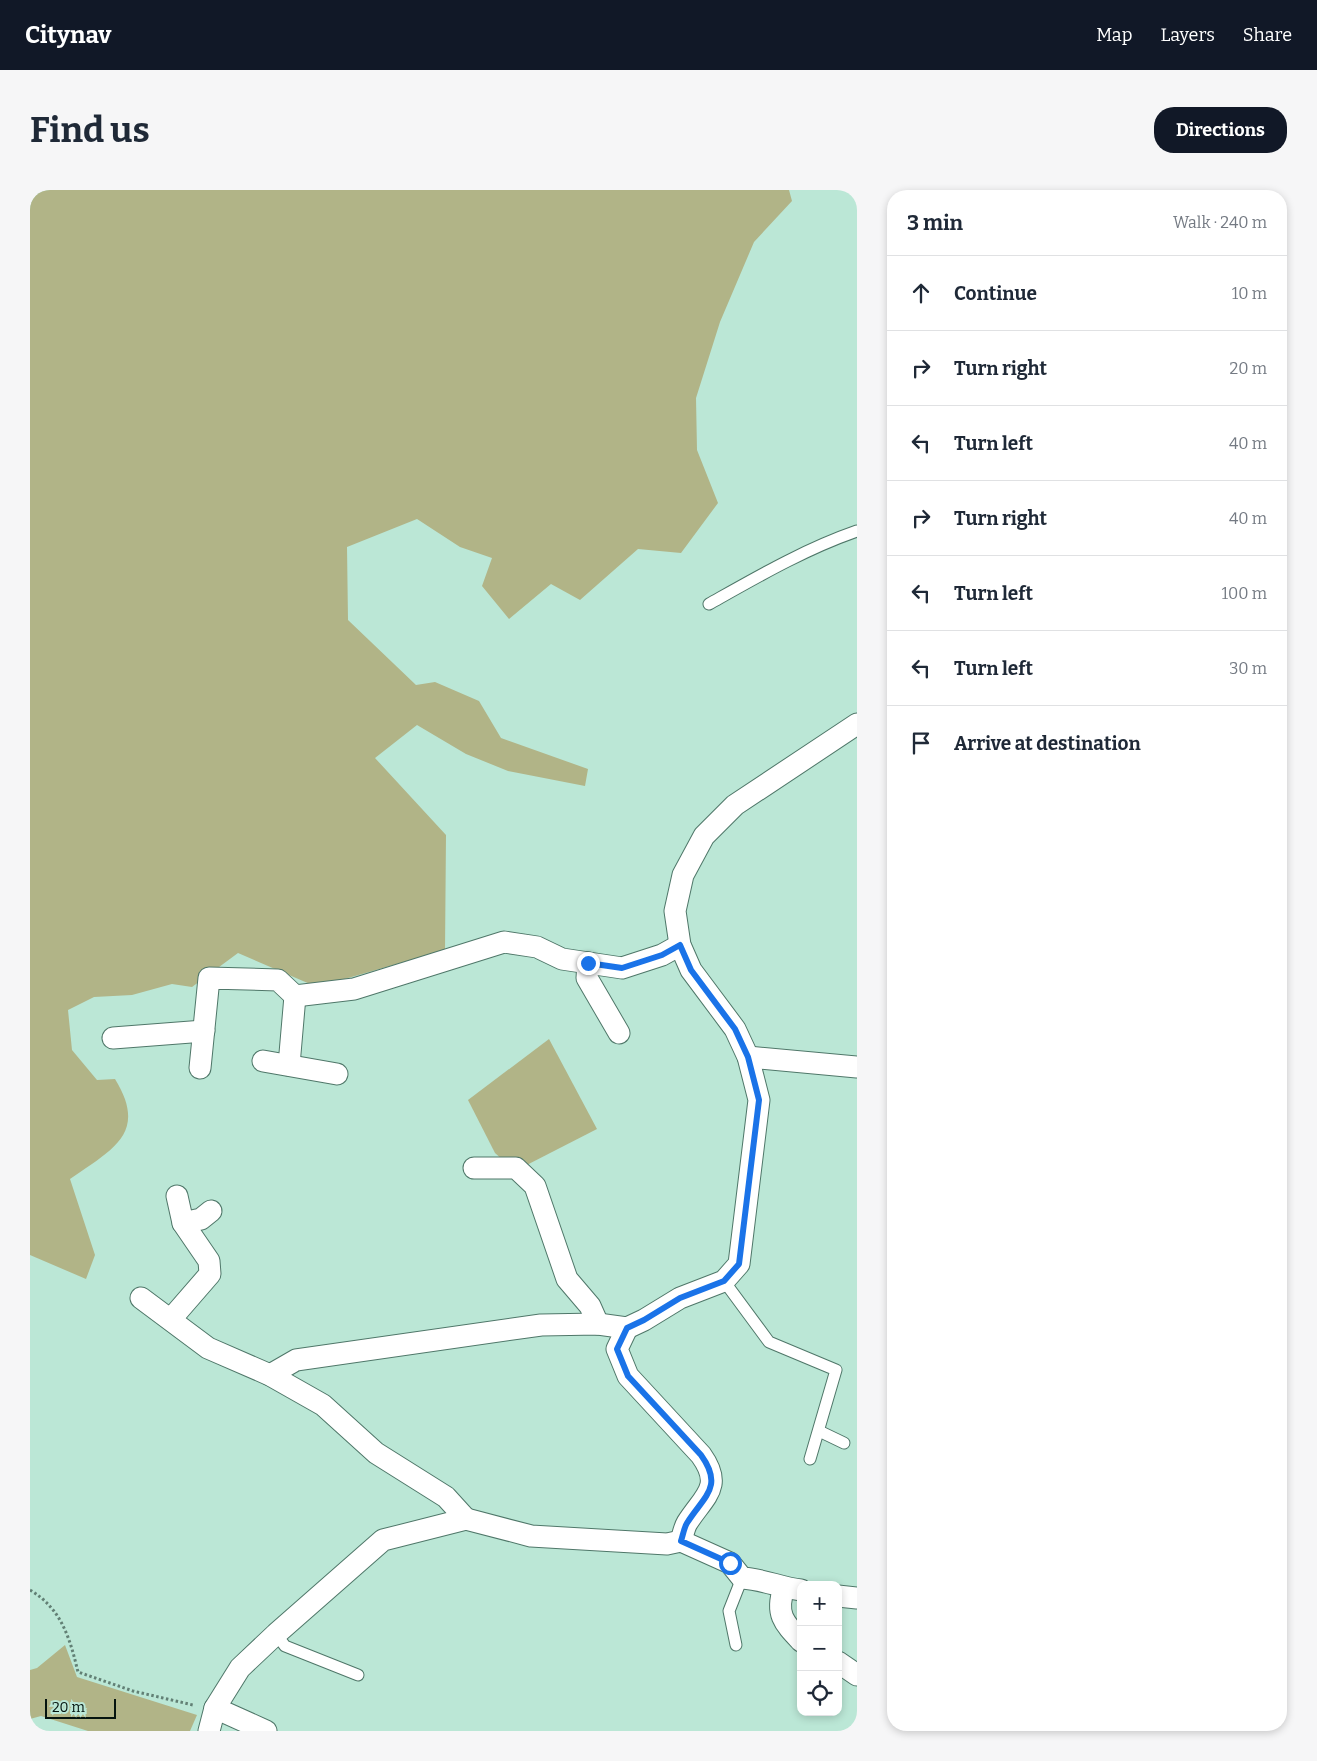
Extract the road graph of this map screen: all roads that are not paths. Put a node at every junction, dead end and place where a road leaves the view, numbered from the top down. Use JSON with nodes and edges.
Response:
{"nodes":[{"id":1,"x":857,"y":530,"type":"edge"},
{"id":2,"x":709,"y":604,"type":"dead end"},
{"id":3,"x":857,"y":724,"type":"edge"},
{"id":4,"x":680,"y":945,"type":"junction"},
{"id":5,"x":588,"y":963,"type":"junction"},
{"id":6,"x":295,"y":996,"type":"junction"},
{"id":7,"x":204,"y":1031,"type":"junction"},
{"id":8,"x":620,"y":1033,"type":"dead end"},
{"id":9,"x":113,"y":1038,"type":"dead end"},
{"id":10,"x":748,"y":1057,"type":"junction"},
{"id":11,"x":262,"y":1061,"type":"dead end"},
{"id":12,"x":289,"y":1065,"type":"junction"},
{"id":13,"x":857,"y":1067,"type":"edge"},
{"id":14,"x":200,"y":1068,"type":"dead end"},
{"id":15,"x":338,"y":1074,"type":"dead end"},
{"id":16,"x":474,"y":1168,"type":"dead end"},
{"id":17,"x":177,"y":1196,"type":"dead end"},
{"id":18,"x":211,"y":1211,"type":"dead end"},
{"id":19,"x":183,"y":1223,"type":"junction"},
{"id":20,"x":724,"y":1281,"type":"junction"},
{"id":21,"x":141,"y":1298,"type":"dead end"},
{"id":22,"x":171,"y":1319,"type":"junction"},
{"id":23,"x":598,"y":1324,"type":"junction"},
{"id":24,"x":627,"y":1328,"type":"junction"},
{"id":25,"x":270,"y":1375,"type":"junction"},
{"id":26,"x":818,"y":1431,"type":"junction"},
{"id":27,"x":844,"y":1443,"type":"dead end"},
{"id":28,"x":810,"y":1460,"type":"dead end"},
{"id":29,"x":466,"y":1519,"type":"junction"},
{"id":30,"x":681,"y":1541,"type":"junction"},
{"id":31,"x":742,"y":1578,"type":"junction"},
{"id":32,"x":792,"y":1589,"type":"edge"},
{"id":33,"x":842,"y":1596,"type":"edge"},
{"id":34,"x":857,"y":1598,"type":"edge"},
{"id":35,"x":276,"y":1634,"type":"junction"},
{"id":36,"x":797,"y":1637,"type":"edge"},
{"id":37,"x":736,"y":1645,"type":"dead end"},
{"id":38,"x":842,"y":1665,"type":"edge"},
{"id":39,"x":358,"y":1675,"type":"dead end"},
{"id":40,"x":857,"y":1675,"type":"edge"},
{"id":41,"x":215,"y":1708,"type":"junction"},
{"id":42,"x":209,"y":1731,"type":"edge"},
{"id":43,"x":266,"y":1731,"type":"edge"}],
"edges":[{"from":1,"to":2,"type":"lane"},
{"from":3,"to":4,"type":"street"},
{"from":4,"to":5,"type":"street"},
{"from":4,"to":10,"type":"street"},
{"from":5,"to":6,"type":"street"},
{"from":5,"to":8,"type":"street"},
{"from":6,"to":7,"type":"street"},
{"from":6,"to":12,"type":"street"},
{"from":7,"to":9,"type":"street"},
{"from":7,"to":14,"type":"street"},
{"from":10,"to":13,"type":"street"},
{"from":10,"to":20,"type":"street"},
{"from":11,"to":12,"type":"street"},
{"from":12,"to":15,"type":"street"},
{"from":16,"to":23,"type":"street"},
{"from":17,"to":19,"type":"street"},
{"from":18,"to":19,"type":"street"},
{"from":19,"to":22,"type":"street"},
{"from":20,"to":24,"type":"street"},
{"from":20,"to":26,"type":"lane"},
{"from":21,"to":22,"type":"street"},
{"from":22,"to":25,"type":"street"},
{"from":23,"to":24,"type":"street"},
{"from":23,"to":25,"type":"street"},
{"from":24,"to":30,"type":"street"},
{"from":25,"to":29,"type":"street"},
{"from":26,"to":27,"type":"lane"},
{"from":26,"to":28,"type":"lane"},
{"from":29,"to":30,"type":"street"},
{"from":29,"to":35,"type":"street"},
{"from":30,"to":31,"type":"street"},
{"from":31,"to":32,"type":"street"},
{"from":31,"to":37,"type":"lane"},
{"from":32,"to":36,"type":"street"},
{"from":33,"to":34,"type":"street"},
{"from":35,"to":39,"type":"lane"},
{"from":35,"to":41,"type":"street"},
{"from":38,"to":40,"type":"street"},
{"from":41,"to":42,"type":"street"},
{"from":41,"to":43,"type":"street"}]}
